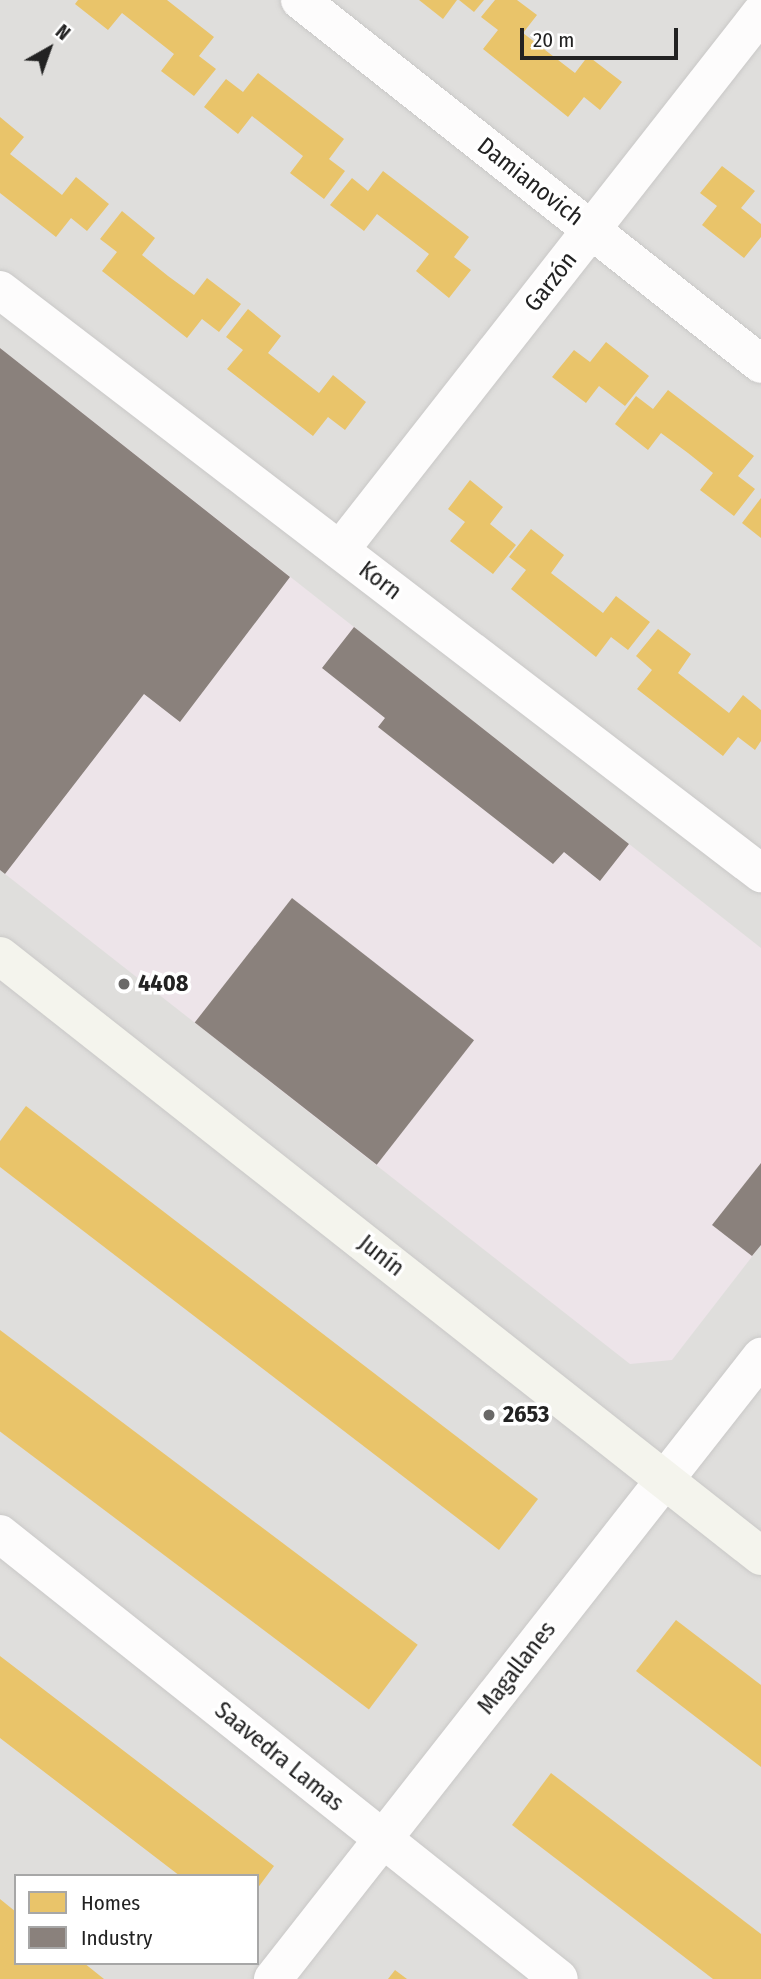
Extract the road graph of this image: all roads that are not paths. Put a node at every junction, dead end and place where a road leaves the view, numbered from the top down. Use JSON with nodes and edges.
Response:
{"nodes":[{"id":1,"x":300,"y":0,"type":"edge"},
{"id":2,"x":761,"y":13,"type":"edge"},
{"id":3,"x":591,"y":230,"type":"junction"},
{"id":4,"x":0,"y":290,"type":"edge"},
{"id":5,"x":761,"y":364,"type":"edge"},
{"id":6,"x":340,"y":550,"type":"junction"},
{"id":7,"x":761,"y":873,"type":"edge"},
{"id":8,"x":0,"y":956,"type":"edge"},
{"id":9,"x":761,"y":1357,"type":"edge"},
{"id":10,"x":665,"y":1480,"type":"junction"},
{"id":11,"x":0,"y":1534,"type":"edge"},
{"id":12,"x":761,"y":1556,"type":"edge"},
{"id":13,"x":383,"y":1839,"type":"junction"},
{"id":14,"x":273,"y":1979,"type":"edge"},
{"id":15,"x":559,"y":1979,"type":"edge"}],
"edges":[{"from":1,"to":3,"type":"street","name":"Damianovich"},
{"from":2,"to":3,"type":"street","name":"Garzón"},
{"from":3,"to":5,"type":"street","name":"Damianovich"},
{"from":3,"to":6,"type":"street","name":"Garzón"},
{"from":4,"to":6,"type":"street","name":"Korn"},
{"from":6,"to":7,"type":"street","name":"Korn"},
{"from":8,"to":10,"type":"main road","name":"Junín"},
{"from":9,"to":10,"type":"street","name":"Magallanes"},
{"from":10,"to":12,"type":"main road","name":"Junín"},
{"from":10,"to":13,"type":"street","name":"Magallanes"},
{"from":11,"to":13,"type":"street","name":"Saavedra Lamas"},
{"from":13,"to":14,"type":"street","name":"Magallanes"},
{"from":13,"to":15,"type":"street","name":"Saavedra Lamas"}]}
